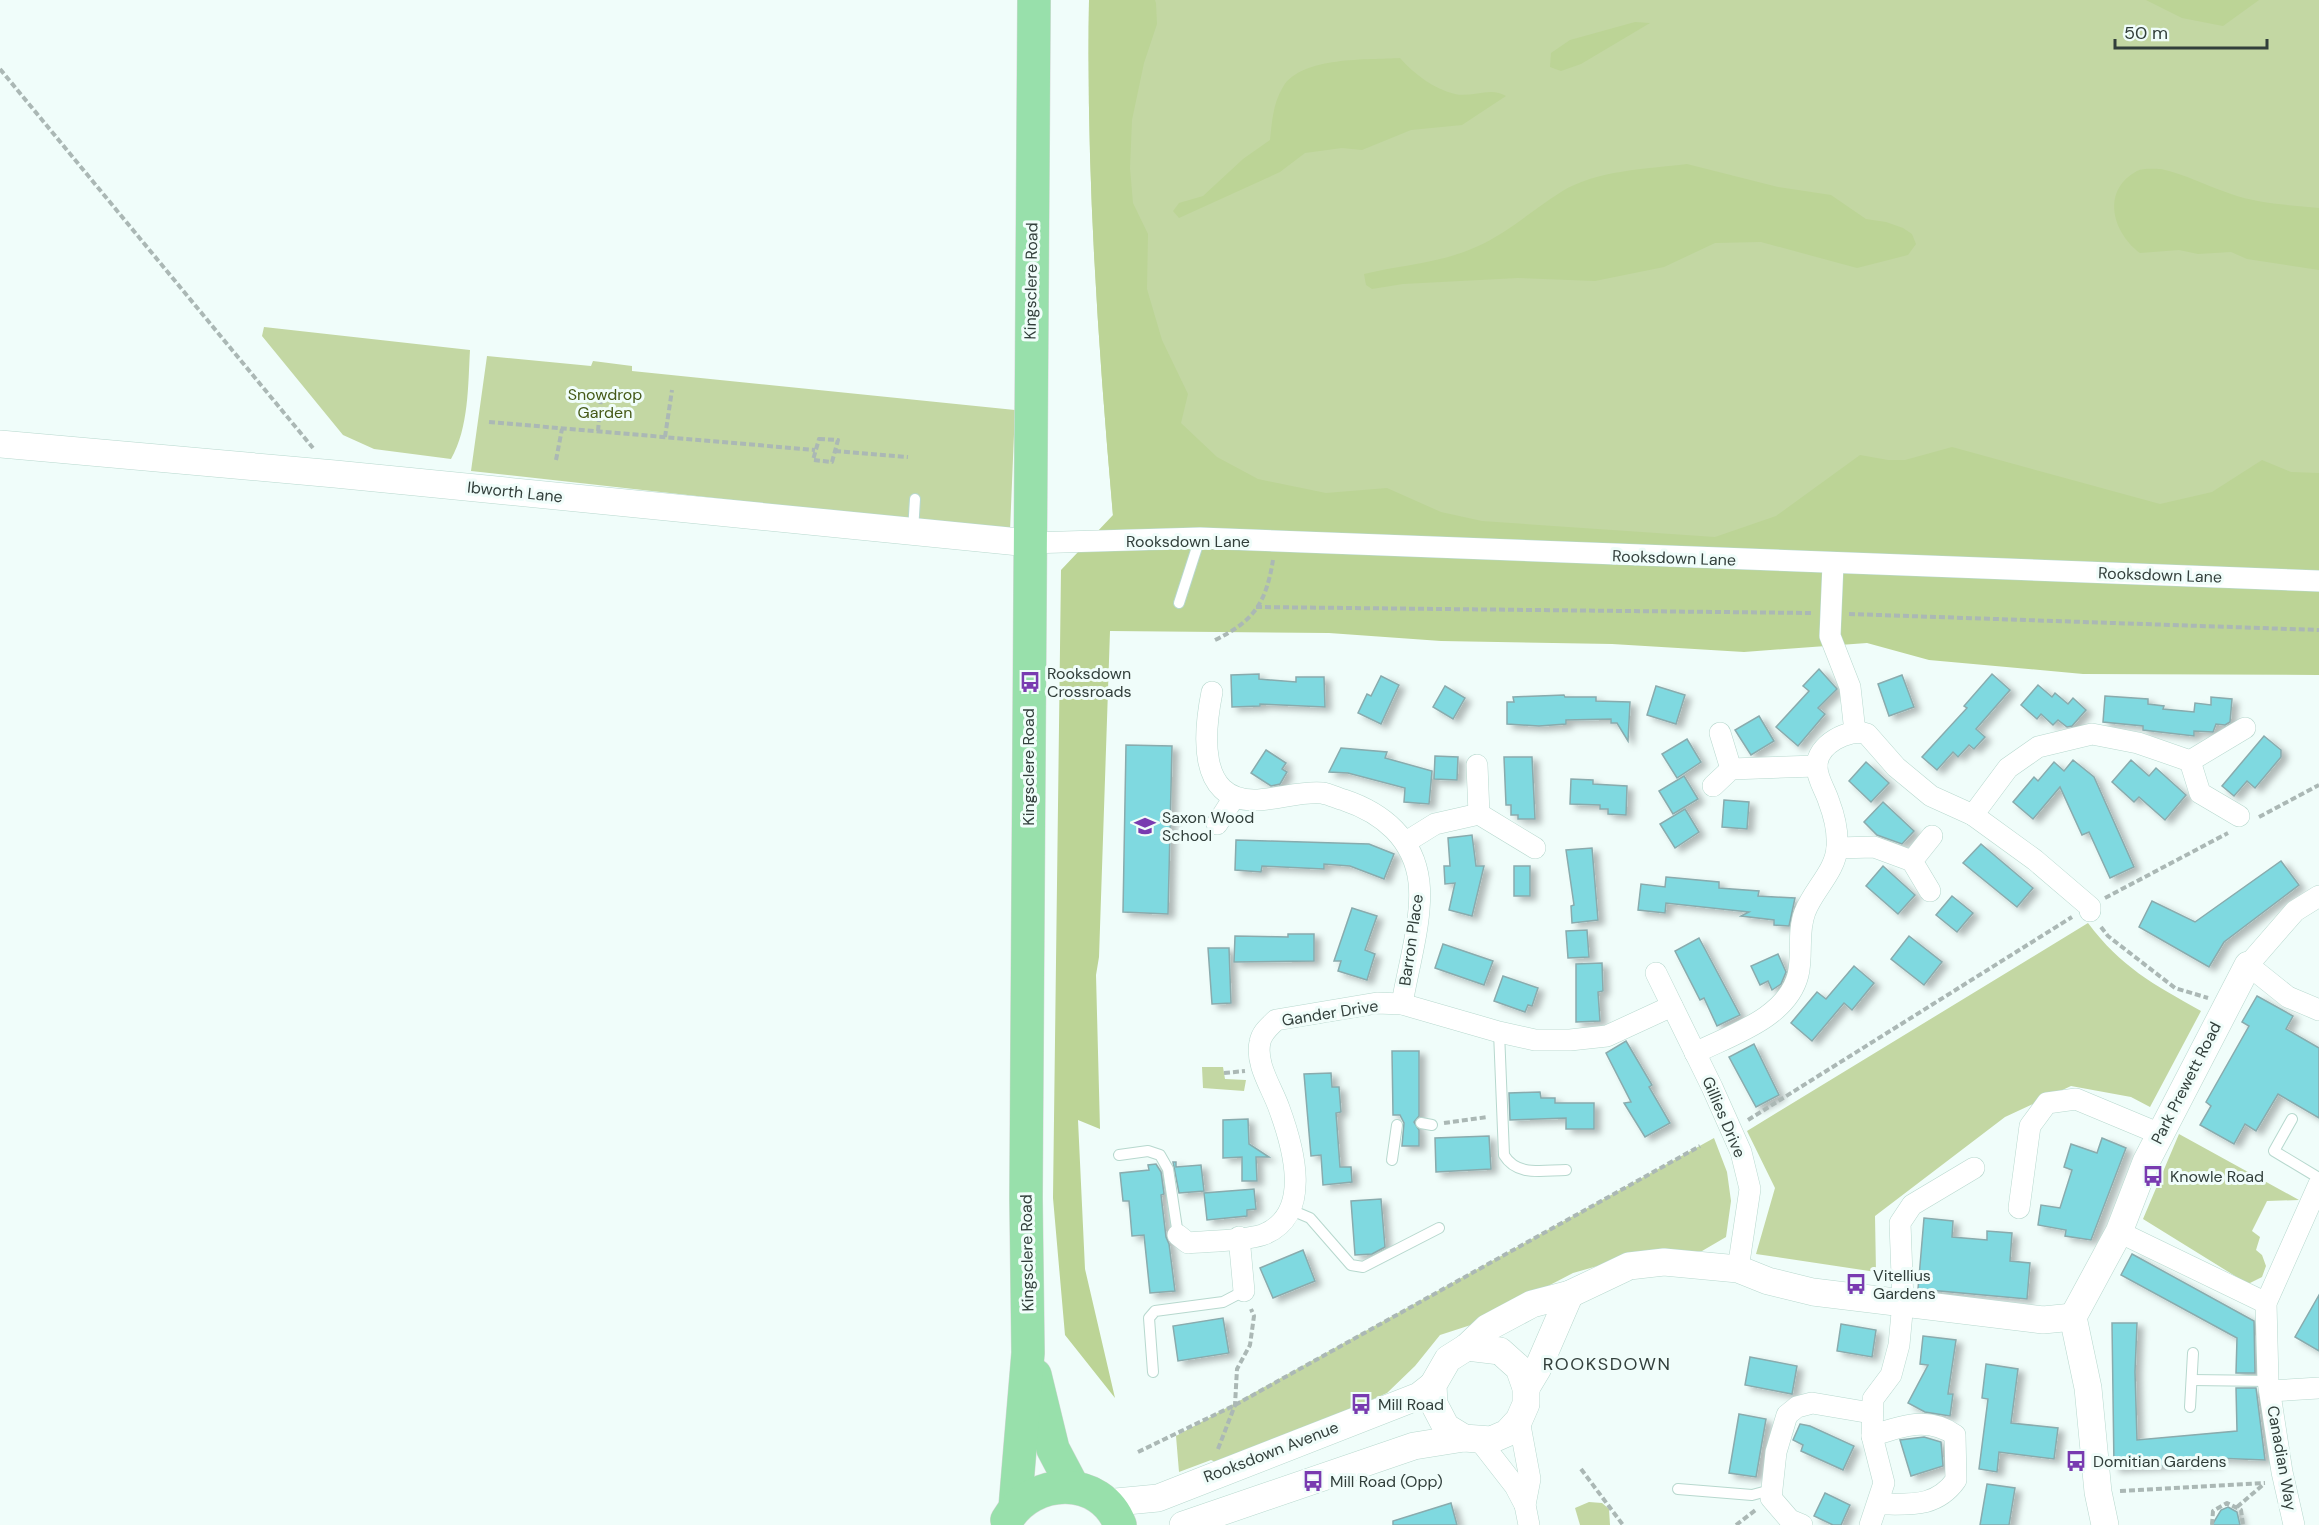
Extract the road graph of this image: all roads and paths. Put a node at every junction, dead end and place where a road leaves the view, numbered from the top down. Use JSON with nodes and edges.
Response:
{"nodes":[{"id":1,"x":1034,"y":0,"type":"edge"},
{"id":2,"x":0,"y":69,"type":"edge"},
{"id":3,"x":602,"y":388,"type":"dead end"},
{"id":4,"x":672,"y":390,"type":"dead end"},
{"id":5,"x":489,"y":422,"type":"dead end"},
{"id":6,"x":562,"y":429,"type":"junction"},
{"id":7,"x":598,"y":431,"type":"junction"},
{"id":8,"x":665,"y":437,"type":"junction"},
{"id":9,"x":0,"y":444,"type":"edge"},
{"id":10,"x":815,"y":450,"type":"junction"},
{"id":11,"x":835,"y":451,"type":"junction"},
{"id":12,"x":316,"y":452,"type":"dead end"},
{"id":13,"x":908,"y":457,"type":"dead end"},
{"id":14,"x":556,"y":460,"type":"dead end"},
{"id":15,"x":915,"y":499,"type":"dead end"},
{"id":16,"x":912,"y":532,"type":"junction"},
{"id":17,"x":1200,"y":538,"type":"junction"},
{"id":18,"x":1276,"y":542,"type":"junction"},
{"id":19,"x":1029,"y":543,"type":"junction"},
{"id":20,"x":1833,"y":564,"type":"junction"},
{"id":21,"x":2319,"y":581,"type":"edge"},
{"id":22,"x":1179,"y":603,"type":"dead end"},
{"id":23,"x":1257,"y":608,"type":"junction"},
{"id":24,"x":1830,"y":613,"type":"junction"},
{"id":25,"x":2319,"y":630,"type":"edge"},
{"id":26,"x":1215,"y":640,"type":"dead end"},
{"id":27,"x":1212,"y":692,"type":"dead end"},
{"id":28,"x":2245,"y":728,"type":"dead end"},
{"id":29,"x":1855,"y":732,"type":"junction"},
{"id":30,"x":1720,"y":733,"type":"dead end"},
{"id":31,"x":2190,"y":761,"type":"junction"},
{"id":32,"x":1477,"y":765,"type":"dead end"},
{"id":33,"x":1817,"y":766,"type":"junction"},
{"id":34,"x":1731,"y":769,"type":"junction"},
{"id":35,"x":2319,"y":785,"type":"edge"},
{"id":36,"x":1713,"y":786,"type":"dead end"},
{"id":37,"x":1233,"y":799,"type":"junction"},
{"id":38,"x":1479,"y":814,"type":"junction"},
{"id":39,"x":1972,"y":815,"type":"junction"},
{"id":40,"x":2242,"y":822,"type":"junction"},
{"id":41,"x":1217,"y":824,"type":"dead end"},
{"id":42,"x":1932,"y":836,"type":"dead end"},
{"id":43,"x":1406,"y":842,"type":"junction"},
{"id":44,"x":1535,"y":848,"type":"dead end"},
{"id":45,"x":1837,"y":848,"type":"junction"},
{"id":46,"x":1912,"y":861,"type":"junction"},
{"id":47,"x":1930,"y":891,"type":"dead end"},
{"id":48,"x":2319,"y":896,"type":"edge"},
{"id":49,"x":2088,"y":909,"type":"junction"},
{"id":50,"x":2248,"y":965,"type":"junction"},
{"id":51,"x":1656,"y":973,"type":"dead end"},
{"id":52,"x":2208,"y":999,"type":"dead end"},
{"id":53,"x":1402,"y":1004,"type":"junction"},
{"id":54,"x":1672,"y":1006,"type":"junction"},
{"id":55,"x":2319,"y":1010,"type":"edge"},
{"id":56,"x":1499,"y":1032,"type":"junction"},
{"id":57,"x":1695,"y":1053,"type":"junction"},
{"id":58,"x":1501,"y":1115,"type":"junction"},
{"id":59,"x":2292,"y":1119,"type":"dead end"},
{"id":60,"x":1744,"y":1122,"type":"dead end"},
{"id":61,"x":1427,"y":1124,"type":"dead end"},
{"id":62,"x":1397,"y":1125,"type":"dead end"},
{"id":63,"x":2160,"y":1134,"type":"junction"},
{"id":64,"x":1701,"y":1146,"type":"dead end"},
{"id":65,"x":1119,"y":1155,"type":"dead end"},
{"id":66,"x":1392,"y":1160,"type":"dead end"},
{"id":67,"x":1974,"y":1168,"type":"dead end"},
{"id":68,"x":1566,"y":1170,"type":"dead end"},
{"id":69,"x":2319,"y":1178,"type":"edge"},
{"id":70,"x":2319,"y":1184,"type":"edge"},
{"id":71,"x":2019,"y":1208,"type":"dead end"},
{"id":72,"x":1291,"y":1210,"type":"junction"},
{"id":73,"x":1439,"y":1228,"type":"dead end"},
{"id":74,"x":2120,"y":1232,"type":"junction"},
{"id":75,"x":1178,"y":1236,"type":"joint"},
{"id":76,"x":1239,"y":1237,"type":"junction"},
{"id":77,"x":1738,"y":1269,"type":"junction"},
{"id":78,"x":1244,"y":1291,"type":"junction"},
{"id":79,"x":1570,"y":1294,"type":"junction"},
{"id":80,"x":1903,"y":1302,"type":"junction"},
{"id":81,"x":2266,"y":1303,"type":"junction"},
{"id":82,"x":2073,"y":1317,"type":"junction"},
{"id":83,"x":1467,"y":1347,"type":"junction"},
{"id":84,"x":1028,"y":1353,"type":"junction"},
{"id":85,"x":2193,"y":1353,"type":"dead end"},
{"id":86,"x":1153,"y":1372,"type":"dead end"},
{"id":87,"x":2192,"y":1380,"type":"junction"},
{"id":88,"x":1433,"y":1385,"type":"junction"},
{"id":89,"x":2269,"y":1386,"type":"junction"},
{"id":90,"x":1526,"y":1388,"type":"junction"},
{"id":91,"x":2319,"y":1388,"type":"edge"},
{"id":92,"x":1235,"y":1405,"type":"junction"},
{"id":93,"x":2190,"y":1407,"type":"dead end"},
{"id":94,"x":1871,"y":1413,"type":"junction"},
{"id":95,"x":1519,"y":1420,"type":"junction"},
{"id":96,"x":1872,"y":1436,"type":"junction"},
{"id":97,"x":1472,"y":1440,"type":"junction"},
{"id":98,"x":1138,"y":1452,"type":"dead end"},
{"id":99,"x":1218,"y":1453,"type":"dead end"},
{"id":100,"x":1581,"y":1468,"type":"dead end"},
{"id":101,"x":2274,"y":1477,"type":"junction"},
{"id":102,"x":1073,"y":1487,"type":"junction"},
{"id":103,"x":1678,"y":1489,"type":"dead end"},
{"id":104,"x":1771,"y":1490,"type":"junction"},
{"id":105,"x":2098,"y":1492,"type":"junction"},
{"id":106,"x":1879,"y":1504,"type":"junction"},
{"id":107,"x":2237,"y":1507,"type":"junction"},
{"id":108,"x":1113,"y":1514,"type":"edge"},
{"id":109,"x":1527,"y":1515,"type":"edge"},
{"id":110,"x":1010,"y":1517,"type":"edge"},
{"id":111,"x":1183,"y":1525,"type":"edge"},
{"id":112,"x":1623,"y":1525,"type":"edge"},
{"id":113,"x":1802,"y":1525,"type":"edge"},
{"id":114,"x":1870,"y":1525,"type":"edge"},
{"id":115,"x":2105,"y":1525,"type":"edge"},
{"id":116,"x":2212,"y":1525,"type":"edge"},
{"id":117,"x":2243,"y":1525,"type":"edge"},
{"id":118,"x":2294,"y":1525,"type":"edge"}],
"edges":[{"from":1,"to":19,"type":"highway","name":"Kingsclere Road"},
{"from":2,"to":12,"type":"path"},
{"from":3,"to":7,"type":"path"},
{"from":4,"to":8,"type":"path"},
{"from":5,"to":6,"type":"path"},
{"from":6,"to":7,"type":"path"},
{"from":6,"to":14,"type":"path"},
{"from":7,"to":8,"type":"path"},
{"from":8,"to":10,"type":"path"},
{"from":9,"to":16,"type":"street","name":"Ibworth Lane"},
{"from":10,"to":11,"type":"path"},
{"from":10,"to":11,"type":"path"},
{"from":11,"to":13,"type":"path"},
{"from":15,"to":16,"type":"lane"},
{"from":16,"to":19,"type":"street","name":"Ibworth Lane"},
{"from":17,"to":18,"type":"street","name":"Rooksdown Lane"},
{"from":17,"to":19,"type":"street","name":"Rooksdown Lane"},
{"from":17,"to":22,"type":"lane"},
{"from":18,"to":20,"type":"street","name":"Rooksdown Lane"},
{"from":18,"to":23,"type":"path"},
{"from":19,"to":84,"type":"highway","name":"Kingsclere Road"},
{"from":20,"to":21,"type":"street","name":"Rooksdown Lane"},
{"from":20,"to":24,"type":"street"},
{"from":23,"to":24,"type":"path"},
{"from":23,"to":26,"type":"path"},
{"from":24,"to":25,"type":"path"},
{"from":24,"to":29,"type":"street"},
{"from":27,"to":37,"type":"street"},
{"from":28,"to":31,"type":"street"},
{"from":29,"to":33,"type":"street"},
{"from":29,"to":39,"type":"street"},
{"from":30,"to":34,"type":"street"},
{"from":31,"to":39,"type":"street"},
{"from":31,"to":40,"type":"street"},
{"from":32,"to":38,"type":"street"},
{"from":33,"to":34,"type":"street"},
{"from":33,"to":45,"type":"street"},
{"from":34,"to":36,"type":"street"},
{"from":35,"to":40,"type":"path"},
{"from":37,"to":41,"type":"street"},
{"from":37,"to":43,"type":"street","name":"Barron Place"},
{"from":38,"to":43,"type":"street"},
{"from":38,"to":44,"type":"street"},
{"from":39,"to":49,"type":"street"},
{"from":40,"to":49,"type":"path"},
{"from":42,"to":46,"type":"street"},
{"from":43,"to":53,"type":"street","name":"Barron Place"},
{"from":45,"to":46,"type":"street"},
{"from":45,"to":57,"type":"street"},
{"from":46,"to":47,"type":"street"},
{"from":48,"to":50,"type":"street"},
{"from":49,"to":52,"type":"path"},
{"from":49,"to":60,"type":"path"},
{"from":50,"to":55,"type":"street"},
{"from":50,"to":63,"type":"street","name":"Park Prewett Road"},
{"from":51,"to":54,"type":"street","name":"Gillies Drive"},
{"from":53,"to":56,"type":"street","name":"Gander Drive"},
{"from":53,"to":72,"type":"street","name":"Gander Drive"},
{"from":54,"to":56,"type":"street","name":"Gander Drive"},
{"from":54,"to":57,"type":"street","name":"Gillies Drive"},
{"from":56,"to":58,"type":"lane"},
{"from":57,"to":77,"type":"street","name":"Gillies Drive"},
{"from":58,"to":61,"type":"path"},
{"from":58,"to":68,"type":"lane"},
{"from":59,"to":69,"type":"lane"},
{"from":62,"to":66,"type":"lane"},
{"from":63,"to":71,"type":"street"},
{"from":63,"to":74,"type":"street","name":"Park Prewett Road"},
{"from":64,"to":92,"type":"path"},
{"from":65,"to":75,"type":"lane"},
{"from":67,"to":80,"type":"street"},
{"from":70,"to":81,"type":"street","name":"Canadian Way"},
{"from":72,"to":73,"type":"lane"},
{"from":72,"to":76,"type":"street"},
{"from":74,"to":81,"type":"street"},
{"from":74,"to":82,"type":"street","name":"Park Prewett Road"},
{"from":75,"to":76,"type":"street"},
{"from":76,"to":78,"type":"street"},
{"from":77,"to":79,"type":"street","name":"Rooksdown Avenue"},
{"from":77,"to":80,"type":"street","name":"Rooksdown Avenue"},
{"from":78,"to":86,"type":"lane"},
{"from":78,"to":92,"type":"path"},
{"from":79,"to":83,"type":"street","name":"Rooksdown Avenue"},
{"from":79,"to":90,"type":"street"},
{"from":80,"to":82,"type":"street","name":"Rooksdown Avenue"},
{"from":80,"to":94,"type":"street"},
{"from":81,"to":89,"type":"street","name":"Canadian Way"},
{"from":82,"to":105,"type":"street"},
{"from":83,"to":88,"type":"street","name":"Rooksdown Avenue"},
{"from":83,"to":90,"type":"street"},
{"from":84,"to":102,"type":"highway","name":"Kingsclere Road"},
{"from":84,"to":110,"type":"highway","name":"Kingsclere Road"},
{"from":85,"to":87,"type":"lane"},
{"from":87,"to":89,"type":"lane"},
{"from":87,"to":93,"type":"lane"},
{"from":88,"to":97,"type":"street"},
{"from":88,"to":108,"type":"street","name":"Rooksdown Avenue"},
{"from":89,"to":91,"type":"street","name":"Canadian Way"},
{"from":89,"to":101,"type":"street","name":"Canadian Way"},
{"from":90,"to":95,"type":"street"},
{"from":92,"to":98,"type":"path"},
{"from":92,"to":99,"type":"path"},
{"from":94,"to":96,"type":"street"},
{"from":94,"to":104,"type":"street"},
{"from":95,"to":97,"type":"street"},
{"from":95,"to":109,"type":"street"},
{"from":96,"to":106,"type":"street"},
{"from":96,"to":106,"type":"street"},
{"from":97,"to":109,"type":"street"},
{"from":97,"to":111,"type":"street"},
{"from":100,"to":112,"type":"path"},
{"from":101,"to":105,"type":"path"},
{"from":101,"to":107,"type":"path"},
{"from":101,"to":118,"type":"street","name":"Canadian Way"},
{"from":102,"to":108,"type":"highway"},
{"from":102,"to":110,"type":"highway"},
{"from":103,"to":104,"type":"lane"},
{"from":104,"to":113,"type":"street"},
{"from":105,"to":115,"type":"street"},
{"from":106,"to":114,"type":"street"},
{"from":107,"to":116,"type":"path"},
{"from":107,"to":117,"type":"path"}]}
